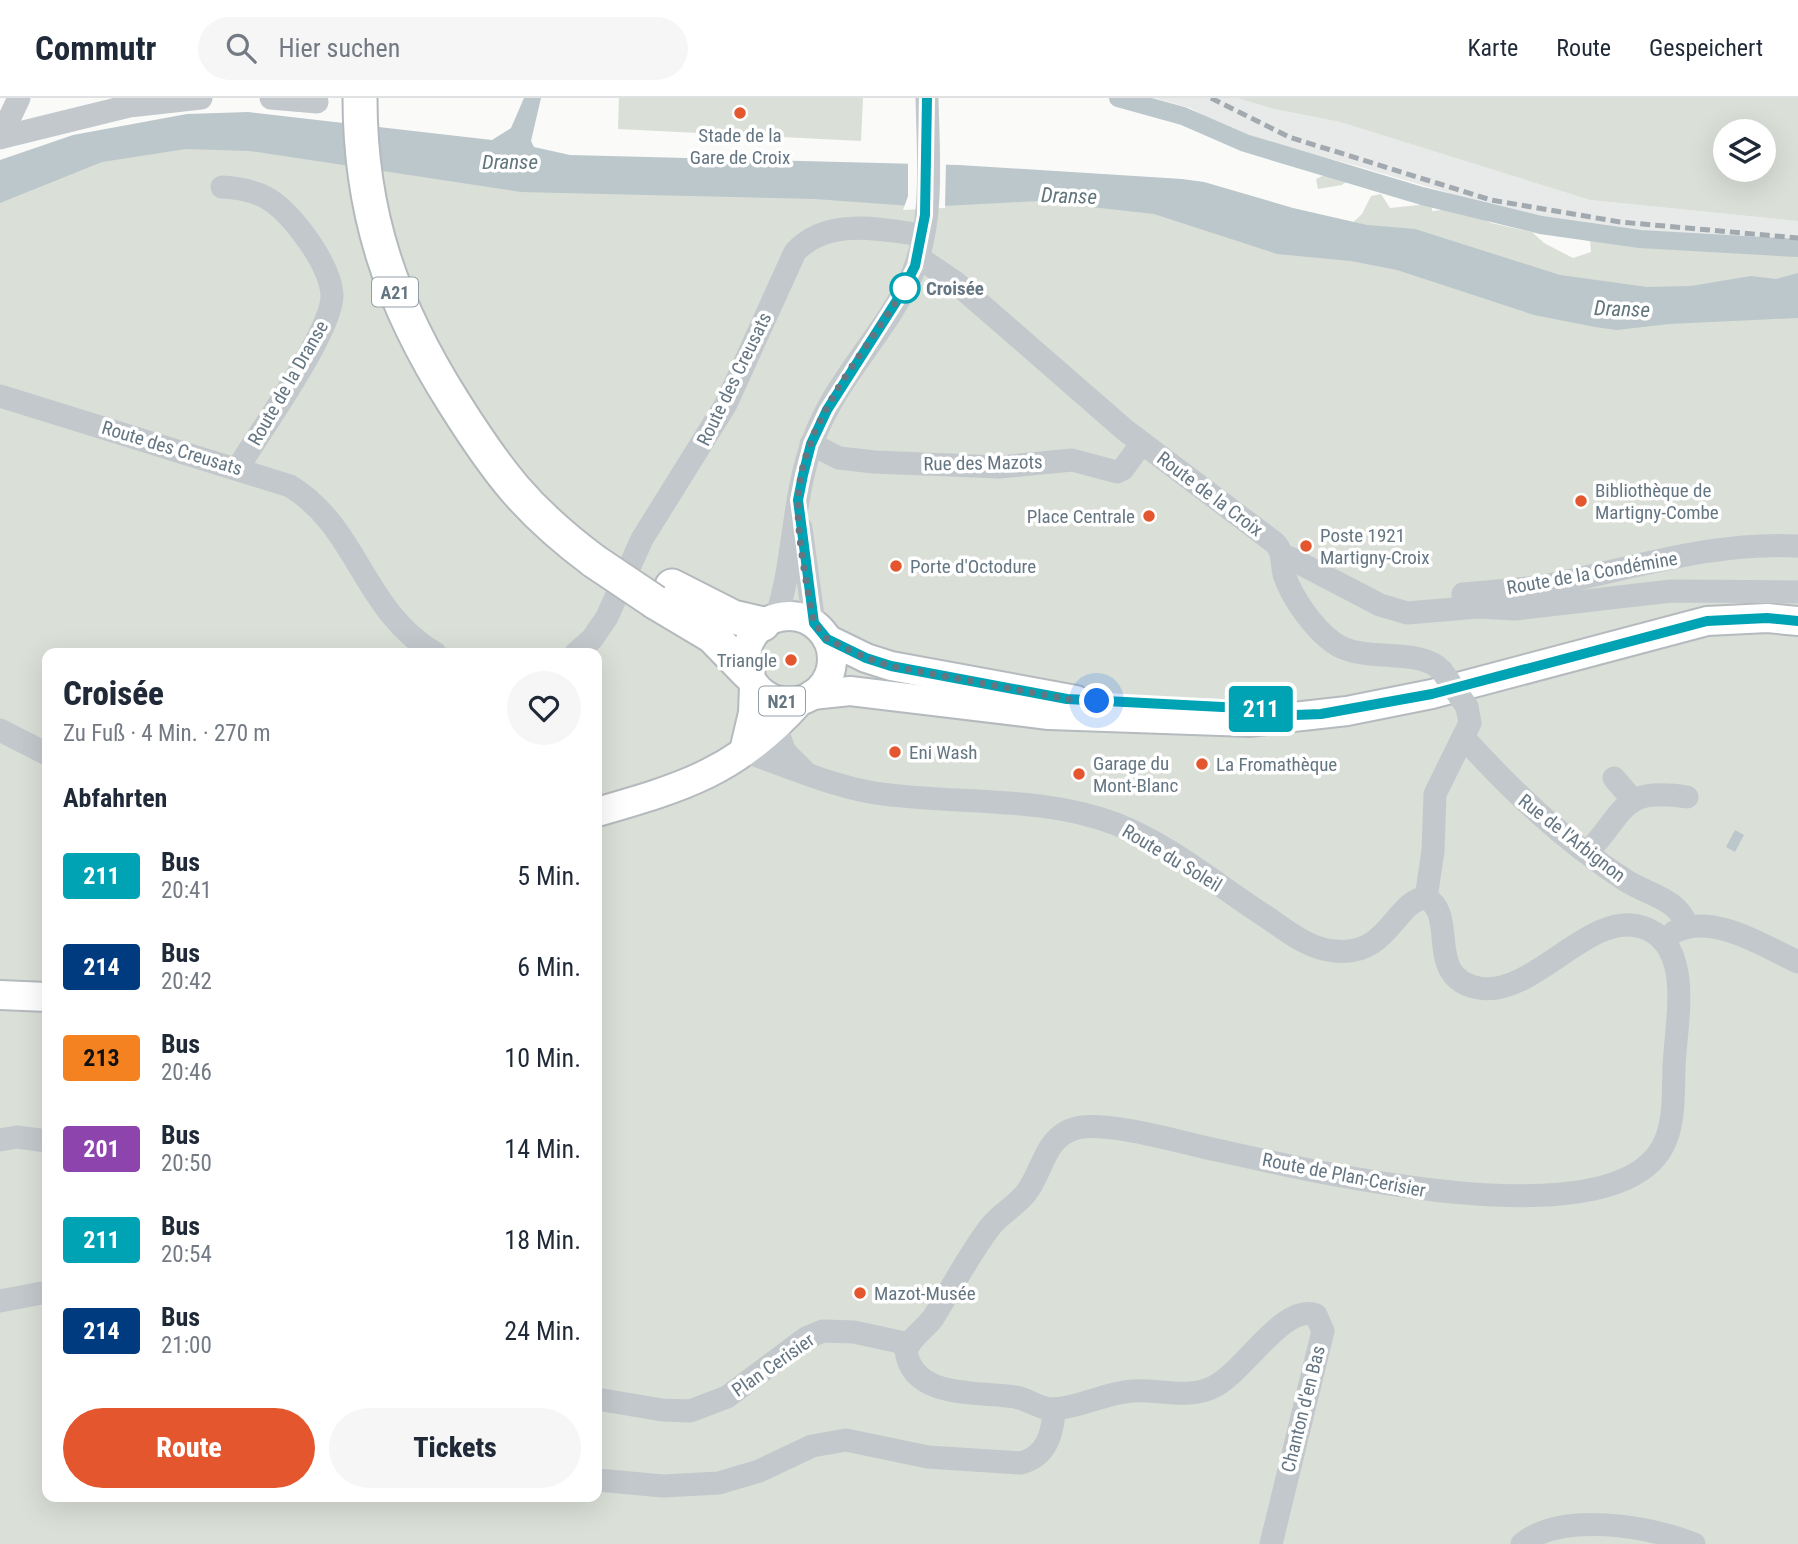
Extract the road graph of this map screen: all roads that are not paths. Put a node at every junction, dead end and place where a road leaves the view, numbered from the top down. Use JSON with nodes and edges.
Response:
{"nodes":[{"id":1,"x":19,"y":98,"type":"edge"},
{"id":2,"x":201,"y":98,"type":"edge"},
{"id":3,"x":271,"y":98,"type":"edge"},
{"id":4,"x":927,"y":98,"type":"edge"},
{"id":5,"x":317,"y":102,"type":"dead end"},
{"id":6,"x":360,"y":110,"type":"edge"},
{"id":7,"x":2,"y":137,"type":"edge"},
{"id":8,"x":222,"y":187,"type":"dead end"},
{"id":9,"x":922,"y":236,"type":"junction"},
{"id":10,"x":0,"y":396,"type":"edge"},
{"id":11,"x":1142,"y":443,"type":"junction"},
{"id":12,"x":809,"y":451,"type":"junction"},
{"id":13,"x":238,"y":468,"type":"junction"},
{"id":14,"x":798,"y":500,"type":"junction"},
{"id":15,"x":1798,"y":547,"type":"edge"},
{"id":16,"x":1282,"y":556,"type":"junction"},
{"id":17,"x":659,"y":591,"type":"junction"},
{"id":18,"x":1798,"y":592,"type":"edge"},
{"id":19,"x":1388,"y":609,"type":"junction"},
{"id":20,"x":769,"y":621,"type":"junction"},
{"id":21,"x":1798,"y":621,"type":"edge"},
{"id":22,"x":821,"y":631,"type":"junction"},
{"id":23,"x":428,"y":648,"type":"edge"},
{"id":24,"x":582,"y":648,"type":"edge"},
{"id":25,"x":751,"y":679,"type":"junction"},
{"id":26,"x":806,"y":698,"type":"junction"},
{"id":27,"x":1295,"y":715,"type":"junction"},
{"id":28,"x":776,"y":728,"type":"junction"},
{"id":29,"x":0,"y":730,"type":"edge"},
{"id":30,"x":1463,"y":737,"type":"junction"},
{"id":31,"x":42,"y":751,"type":"edge"},
{"id":32,"x":744,"y":751,"type":"junction"},
{"id":33,"x":804,"y":771,"type":"junction"},
{"id":34,"x":1614,"y":778,"type":"dead end"},
{"id":35,"x":1687,"y":797,"type":"dead end"},
{"id":36,"x":1632,"y":799,"type":"junction"},
{"id":37,"x":602,"y":810,"type":"edge"},
{"id":38,"x":1588,"y":852,"type":"junction"},
{"id":39,"x":1426,"y":898,"type":"junction"},
{"id":40,"x":1687,"y":926,"type":"junction"},
{"id":41,"x":1662,"y":938,"type":"junction"},
{"id":42,"x":1798,"y":962,"type":"edge"},
{"id":43,"x":0,"y":995,"type":"edge"},
{"id":44,"x":42,"y":996,"type":"edge"},
{"id":45,"x":0,"y":1140,"type":"edge"},
{"id":46,"x":42,"y":1140,"type":"edge"},
{"id":47,"x":42,"y":1293,"type":"edge"},
{"id":48,"x":0,"y":1301,"type":"edge"},
{"id":49,"x":907,"y":1349,"type":"junction"},
{"id":50,"x":602,"y":1400,"type":"edge"},
{"id":51,"x":1054,"y":1409,"type":"junction"},
{"id":52,"x":602,"y":1480,"type":"edge"},
{"id":53,"x":1271,"y":1544,"type":"edge"},
{"id":54,"x":1521,"y":1544,"type":"edge"},
{"id":55,"x":1694,"y":1544,"type":"edge"}],
"edges":[{"from":1,"to":7,"type":"street"},
{"from":2,"to":7,"type":"street"},
{"from":3,"to":5,"type":"street"},
{"from":4,"to":9,"type":"street"},
{"from":6,"to":17,"type":"highway","number":"A21"},
{"from":8,"to":13,"type":"street","name":"Route de la Dranse"},
{"from":9,"to":11,"type":"street","name":"Route de la Croix"},
{"from":9,"to":12,"type":"street"},
{"from":9,"to":24,"type":"street","name":"Route des Creusats"},
{"from":10,"to":13,"type":"street","name":"Route des Creusats"},
{"from":11,"to":12,"type":"street","name":"Rue des Mazots"},
{"from":11,"to":16,"type":"street","name":"Route de la Croix"},
{"from":12,"to":14,"type":"street"},
{"from":13,"to":23,"type":"street","name":"Route des Creusats"},
{"from":14,"to":20,"type":"street"},
{"from":14,"to":22,"type":"street"},
{"from":15,"to":19,"type":"street","name":"Route de la Condémine"},
{"from":16,"to":19,"type":"street","name":"Route de la Croix"},
{"from":16,"to":30,"type":"street","bridge":true},
{"from":17,"to":20,"type":"highway","number":"A21"},
{"from":17,"to":25,"type":"highway","number":"A21"},
{"from":18,"to":19,"type":"street","name":"Route de la Croix"},
{"from":20,"to":22,"type":"main road","number":"N21"},
{"from":20,"to":25,"type":"main road","number":"N21"},
{"from":21,"to":27,"type":"main road","number":"N21"},
{"from":22,"to":26,"type":"main road","number":"N21"},
{"from":22,"to":27,"type":"main road","number":"N21"},
{"from":25,"to":26,"type":"main road","number":"N21"},
{"from":25,"to":32,"type":"main road"},
{"from":26,"to":27,"type":"main road","number":"N21"},
{"from":26,"to":28,"type":"main road"},
{"from":28,"to":32,"type":"main road"},
{"from":28,"to":33,"type":"street"},
{"from":29,"to":31,"type":"street"},
{"from":30,"to":38,"type":"street","name":"Rue de l'Arbignon"},
{"from":30,"to":39,"type":"street"},
{"from":32,"to":33,"type":"street","name":"Route du Soleil"},
{"from":32,"to":37,"type":"main road"},
{"from":33,"to":39,"type":"street","name":"Route du Soleil"},
{"from":34,"to":36,"type":"street"},
{"from":35,"to":36,"type":"street"},
{"from":36,"to":38,"type":"street"},
{"from":38,"to":40,"type":"street","name":"Rue de l'Arbignon"},
{"from":39,"to":41,"type":"street"},
{"from":40,"to":41,"type":"street"},
{"from":40,"to":42,"type":"street"},
{"from":41,"to":49,"type":"street","name":"Route de Plan-Cerisier"},
{"from":43,"to":44,"type":"main road"},
{"from":45,"to":46,"type":"street"},
{"from":47,"to":48,"type":"street"},
{"from":49,"to":50,"type":"street","name":"Plan Cerisier"},
{"from":49,"to":51,"type":"street"},
{"from":51,"to":52,"type":"street"},
{"from":51,"to":53,"type":"street","name":"Chanton d'en Bas"},
{"from":54,"to":55,"type":"street"}]}
